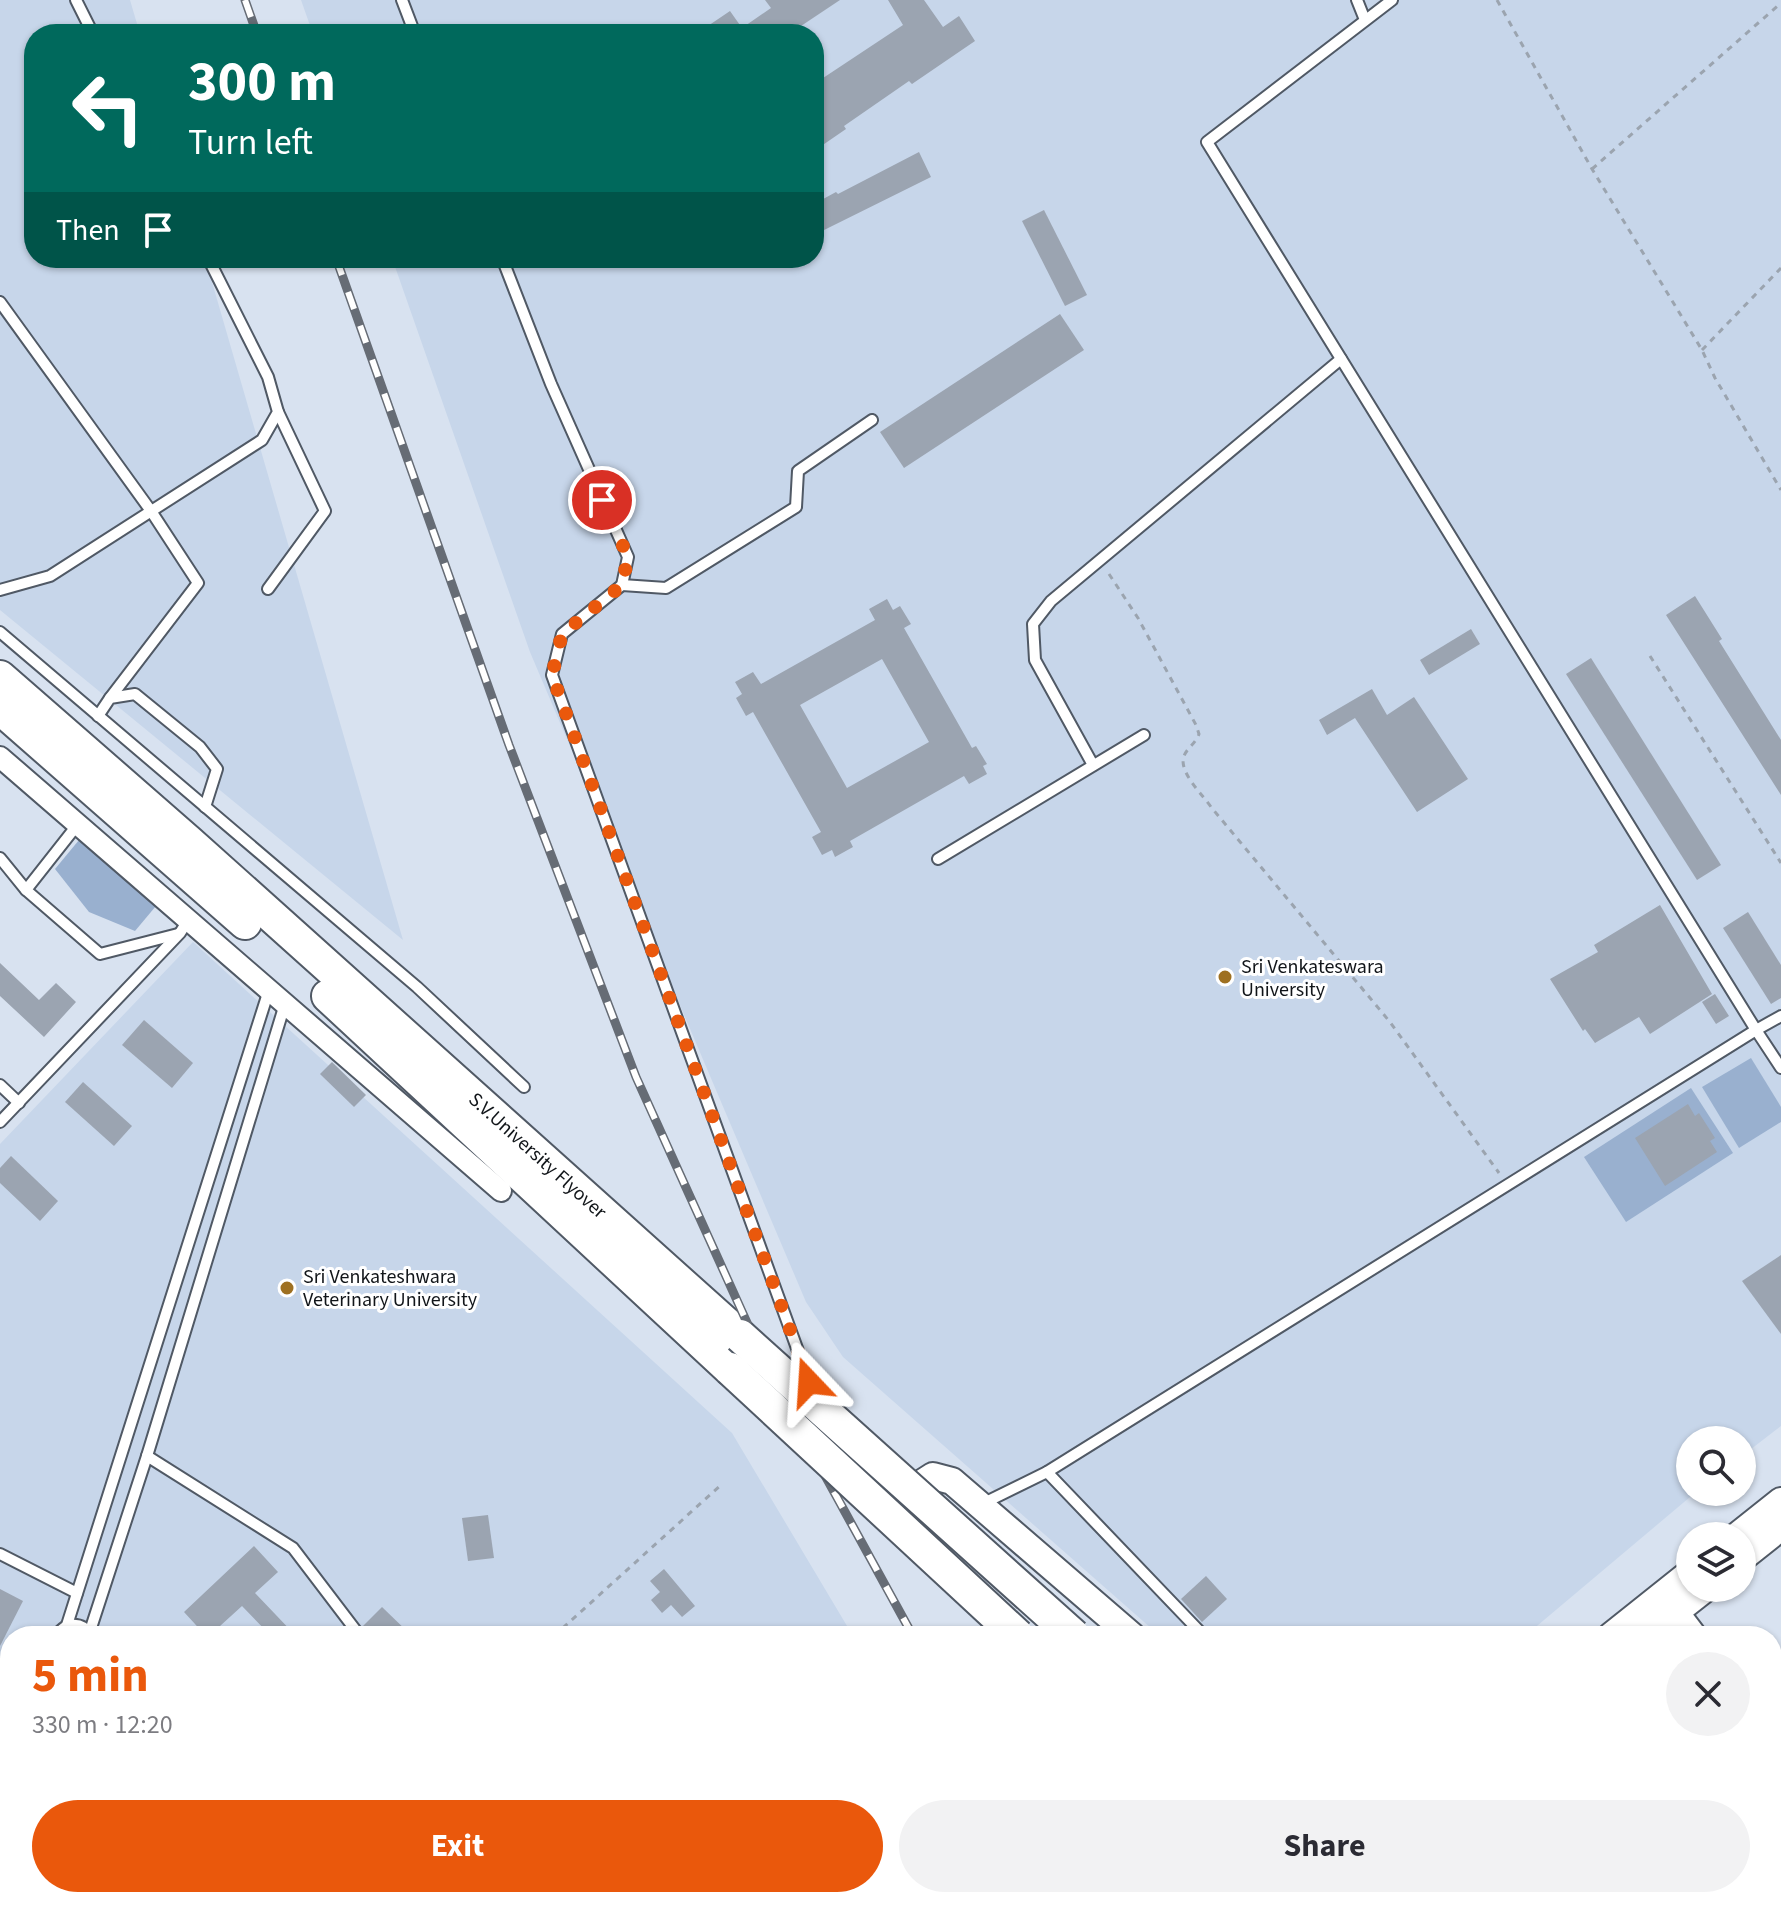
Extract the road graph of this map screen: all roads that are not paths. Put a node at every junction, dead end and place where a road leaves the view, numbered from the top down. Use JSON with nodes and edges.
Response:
{"nodes":[{"id":1,"x":76,"y":0,"type":"edge"},
{"id":2,"x":402,"y":0,"type":"edge"},
{"id":3,"x":1357,"y":0,"type":"edge"},
{"id":4,"x":1392,"y":0,"type":"edge"},
{"id":5,"x":1365,"y":20,"type":"junction"},
{"id":6,"x":88,"y":24,"type":"edge"},
{"id":7,"x":411,"y":24,"type":"edge"},
{"id":8,"x":213,"y":268,"type":"edge"},
{"id":9,"x":506,"y":268,"type":"edge"},
{"id":10,"x":0,"y":302,"type":"edge"},
{"id":11,"x":1341,"y":359,"type":"junction"},
{"id":12,"x":278,"y":412,"type":"junction"},
{"id":13,"x":872,"y":420,"type":"dead end"},
{"id":14,"x":151,"y":511,"type":"junction"},
{"id":15,"x":622,"y":585,"type":"junction"},
{"id":16,"x":268,"y":589,"type":"dead end"},
{"id":17,"x":0,"y":590,"type":"edge"},
{"id":18,"x":0,"y":632,"type":"edge"},
{"id":19,"x":0,"y":677,"type":"edge"},
{"id":20,"x":110,"y":698,"type":"junction"},
{"id":21,"x":0,"y":708,"type":"edge"},
{"id":22,"x":98,"y":716,"type":"junction"},
{"id":23,"x":1144,"y":735,"type":"dead end"},
{"id":24,"x":0,"y":757,"type":"edge"},
{"id":25,"x":1093,"y":765,"type":"junction"},
{"id":26,"x":205,"y":807,"type":"junction"},
{"id":27,"x":78,"y":824,"type":"junction"},
{"id":28,"x":0,"y":858,"type":"edge"},
{"id":29,"x":938,"y":859,"type":"dead end"},
{"id":30,"x":26,"y":890,"type":"junction"},
{"id":31,"x":184,"y":926,"type":"junction"},
{"id":32,"x":269,"y":990,"type":"junction"},
{"id":33,"x":285,"y":1004,"type":"junction"},
{"id":34,"x":1781,"y":1016,"type":"edge"},
{"id":35,"x":1756,"y":1030,"type":"junction"},
{"id":36,"x":1781,"y":1068,"type":"edge"},
{"id":37,"x":0,"y":1085,"type":"edge"},
{"id":38,"x":524,"y":1087,"type":"dead end"},
{"id":39,"x":19,"y":1103,"type":"junction"},
{"id":40,"x":0,"y":1122,"type":"edge"},
{"id":41,"x":501,"y":1191,"type":"dead end"},
{"id":42,"x":825,"y":1427,"type":"dead end"},
{"id":43,"x":831,"y":1442,"type":"dead end"},
{"id":44,"x":147,"y":1456,"type":"junction"},
{"id":45,"x":1047,"y":1472,"type":"junction"},
{"id":46,"x":1781,"y":1501,"type":"edge"},
{"id":47,"x":982,"y":1504,"type":"junction"},
{"id":48,"x":1755,"y":1522,"type":"edge"},
{"id":49,"x":1781,"y":1527,"type":"edge"},
{"id":50,"x":897,"y":1529,"type":"junction"},
{"id":51,"x":1756,"y":1547,"type":"edge"},
{"id":52,"x":0,"y":1554,"type":"edge"},
{"id":53,"x":1676,"y":1584,"type":"edge"},
{"id":54,"x":77,"y":1593,"type":"junction"},
{"id":55,"x":1689,"y":1602,"type":"edge"},
{"id":56,"x":1678,"y":1611,"type":"junction"},
{"id":57,"x":67,"y":1625,"type":"joint"},
{"id":58,"x":80,"y":1626,"type":"edge"},
{"id":59,"x":94,"y":1626,"type":"edge"},
{"id":60,"x":352,"y":1626,"type":"edge"},
{"id":61,"x":986,"y":1626,"type":"edge"},
{"id":62,"x":1007,"y":1626,"type":"edge"},
{"id":63,"x":1063,"y":1626,"type":"edge"},
{"id":64,"x":1121,"y":1626,"type":"edge"},
{"id":65,"x":1194,"y":1626,"type":"edge"},
{"id":66,"x":1624,"y":1626,"type":"edge"},
{"id":67,"x":1658,"y":1626,"type":"edge"},
{"id":68,"x":1689,"y":1626,"type":"edge"}],
"edges":[{"from":1,"to":6,"type":"lane"},
{"from":2,"to":7,"type":"lane"},
{"from":3,"to":5,"type":"lane"},
{"from":4,"to":5,"type":"lane"},
{"from":5,"to":11,"type":"lane"},
{"from":8,"to":12,"type":"lane"},
{"from":9,"to":15,"type":"lane"},
{"from":10,"to":14,"type":"lane"},
{"from":11,"to":25,"type":"lane"},
{"from":11,"to":35,"type":"lane"},
{"from":12,"to":14,"type":"lane"},
{"from":12,"to":16,"type":"lane"},
{"from":13,"to":15,"type":"lane"},
{"from":14,"to":17,"type":"lane"},
{"from":14,"to":20,"type":"lane"},
{"from":15,"to":42,"type":"lane"},
{"from":18,"to":22,"type":"lane"},
{"from":19,"to":63,"type":"main road","name":"S.V.University Flyover","bridge":true},
{"from":20,"to":22,"type":"lane"},
{"from":20,"to":26,"type":"lane"},
{"from":21,"to":62,"type":"main road","name":"S.V.University Flyover","bridge":true},
{"from":22,"to":26,"type":"lane"},
{"from":23,"to":25,"type":"lane"},
{"from":24,"to":27,"type":"street"},
{"from":25,"to":29,"type":"lane"},
{"from":26,"to":38,"type":"lane"},
{"from":27,"to":30,"type":"lane"},
{"from":27,"to":31,"type":"street"},
{"from":28,"to":30,"type":"lane"},
{"from":30,"to":31,"type":"lane"},
{"from":31,"to":32,"type":"street"},
{"from":31,"to":39,"type":"lane"},
{"from":32,"to":33,"type":"street"},
{"from":32,"to":54,"type":"lane"},
{"from":33,"to":41,"type":"street"},
{"from":33,"to":44,"type":"lane"},
{"from":34,"to":35,"type":"lane"},
{"from":35,"to":36,"type":"lane"},
{"from":35,"to":45,"type":"lane"},
{"from":37,"to":39,"type":"lane"},
{"from":39,"to":40,"type":"lane"},
{"from":43,"to":50,"type":"lane"},
{"from":44,"to":59,"type":"lane"},
{"from":44,"to":60,"type":"lane"},
{"from":45,"to":47,"type":"lane"},
{"from":45,"to":65,"type":"lane"},
{"from":46,"to":48,"type":"street"},
{"from":47,"to":50,"type":"street"},
{"from":47,"to":64,"type":"street"},
{"from":49,"to":51,"type":"street"},
{"from":50,"to":61,"type":"street"},
{"from":52,"to":54,"type":"lane"},
{"from":53,"to":66,"type":"street"},
{"from":54,"to":57,"type":"lane"},
{"from":55,"to":56,"type":"street"},
{"from":56,"to":67,"type":"street"},
{"from":56,"to":68,"type":"street"},
{"from":57,"to":58,"type":"lane"}]}
